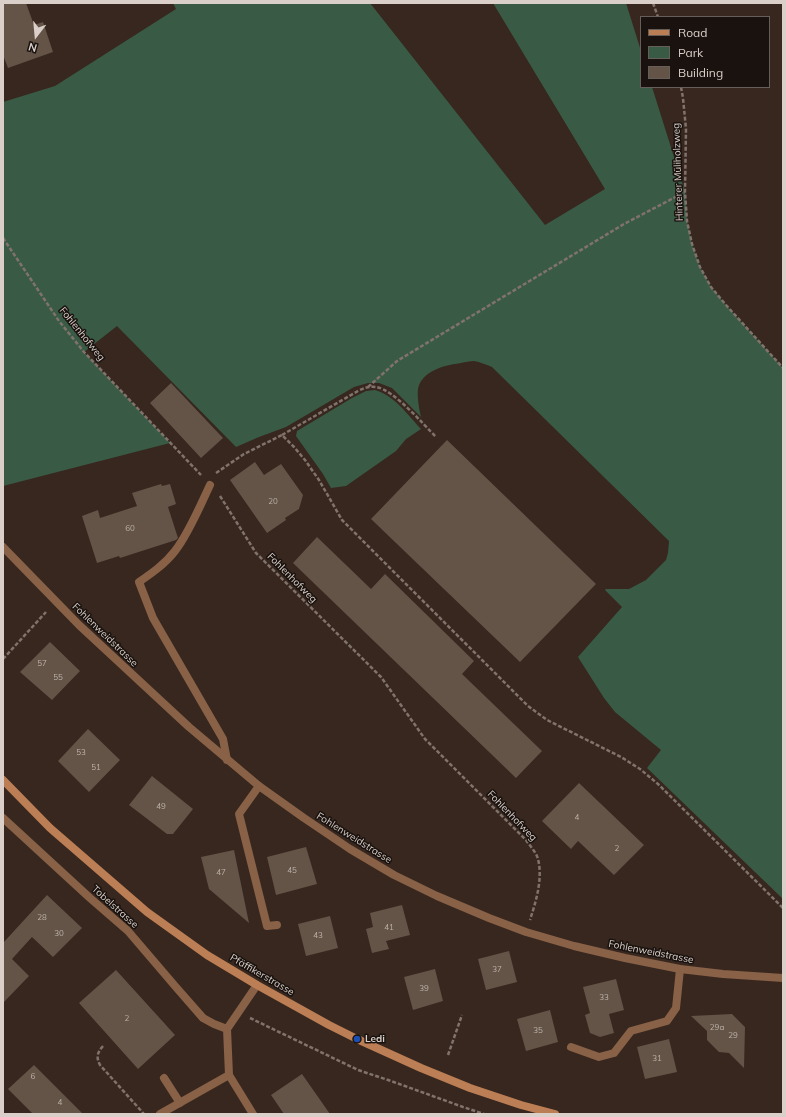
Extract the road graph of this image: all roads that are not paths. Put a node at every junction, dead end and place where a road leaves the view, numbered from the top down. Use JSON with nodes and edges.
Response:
{"nodes":[{"id":1,"x":208,"y":483,"type":"road end"},
{"id":2,"x":3,"y":547,"type":"edge"},
{"id":3,"x":227,"y":760,"type":"junction"},
{"id":4,"x":3,"y":780,"type":"edge"},
{"id":5,"x":259,"y":786,"type":"junction"},
{"id":6,"x":3,"y":818,"type":"edge"},
{"id":7,"x":277,"y":925,"type":"dead end"},
{"id":8,"x":680,"y":969,"type":"junction"},
{"id":9,"x":783,"y":978,"type":"edge"},
{"id":10,"x":257,"y":985,"type":"junction"},
{"id":11,"x":227,"y":1029,"type":"junction"},
{"id":12,"x":571,"y":1047,"type":"dead end"},
{"id":13,"x":229,"y":1076,"type":"junction"},
{"id":14,"x":164,"y":1078,"type":"dead end"},
{"id":15,"x":180,"y":1103,"type":"junction"},
{"id":16,"x":160,"y":1114,"type":"edge"},
{"id":17,"x":253,"y":1114,"type":"edge"},
{"id":18,"x":555,"y":1114,"type":"edge"}],
"edges":[{"from":1,"to":3,"type":"street"},
{"from":2,"to":3,"type":"street","name":"Fohlenweidstrasse"},
{"from":3,"to":5,"type":"street","name":"Fohlenweidstrasse"},
{"from":4,"to":10,"type":"main road","name":"Pfäffikerstrasse"},
{"from":5,"to":7,"type":"street"},
{"from":5,"to":8,"type":"street","name":"Fohlenweidstrasse"},
{"from":6,"to":11,"type":"street","name":"Tobelstrasse"},
{"from":8,"to":9,"type":"street","name":"Fohlenweidstrasse"},
{"from":8,"to":12,"type":"street"},
{"from":10,"to":11,"type":"street"},
{"from":10,"to":18,"type":"main road","name":"Pfäffikerstrasse"},
{"from":11,"to":13,"type":"street"},
{"from":13,"to":15,"type":"street"},
{"from":13,"to":17,"type":"street"},
{"from":14,"to":15,"type":"street"},
{"from":15,"to":16,"type":"street"}]}
